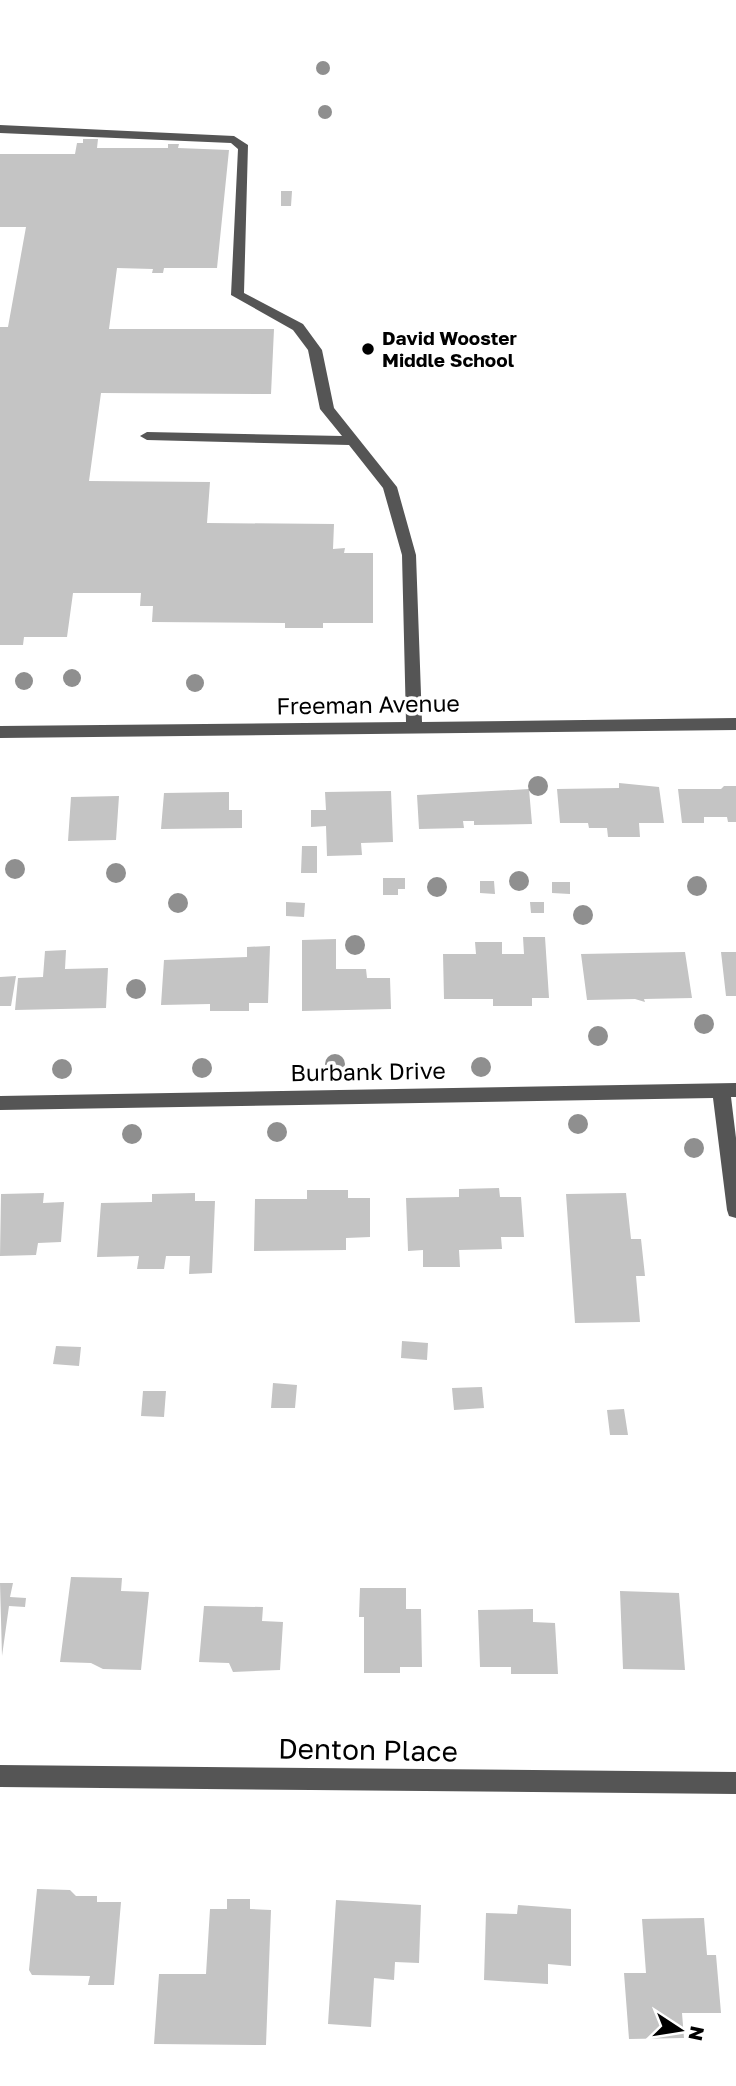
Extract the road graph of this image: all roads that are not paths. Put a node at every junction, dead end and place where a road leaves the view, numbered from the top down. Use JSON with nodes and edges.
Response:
{"nodes":[{"id":1,"x":0,"y":129,"type":"edge"},
{"id":2,"x":147,"y":436,"type":"dead end"},
{"id":3,"x":352,"y":441,"type":"junction"},
{"id":4,"x":736,"y":724,"type":"edge"},
{"id":5,"x":414,"y":727,"type":"junction"},
{"id":6,"x":0,"y":732,"type":"edge"},
{"id":7,"x":728,"y":1090,"type":"edge"},
{"id":8,"x":0,"y":1103,"type":"edge"},
{"id":9,"x":736,"y":1210,"type":"edge"},
{"id":10,"x":0,"y":1776,"type":"edge"},
{"id":11,"x":736,"y":1783,"type":"edge"}],
"edges":[{"from":1,"to":3,"type":"street"},
{"from":2,"to":3,"type":"street"},
{"from":3,"to":5,"type":"street"},
{"from":4,"to":5,"type":"street","name":"Freeman Avenue"},
{"from":5,"to":6,"type":"street","name":"Freeman Avenue"},
{"from":7,"to":8,"type":"street","name":"Burbank Drive"},
{"from":7,"to":9,"type":"street"},
{"from":10,"to":11,"type":"street","name":"Denton Place"}]}
